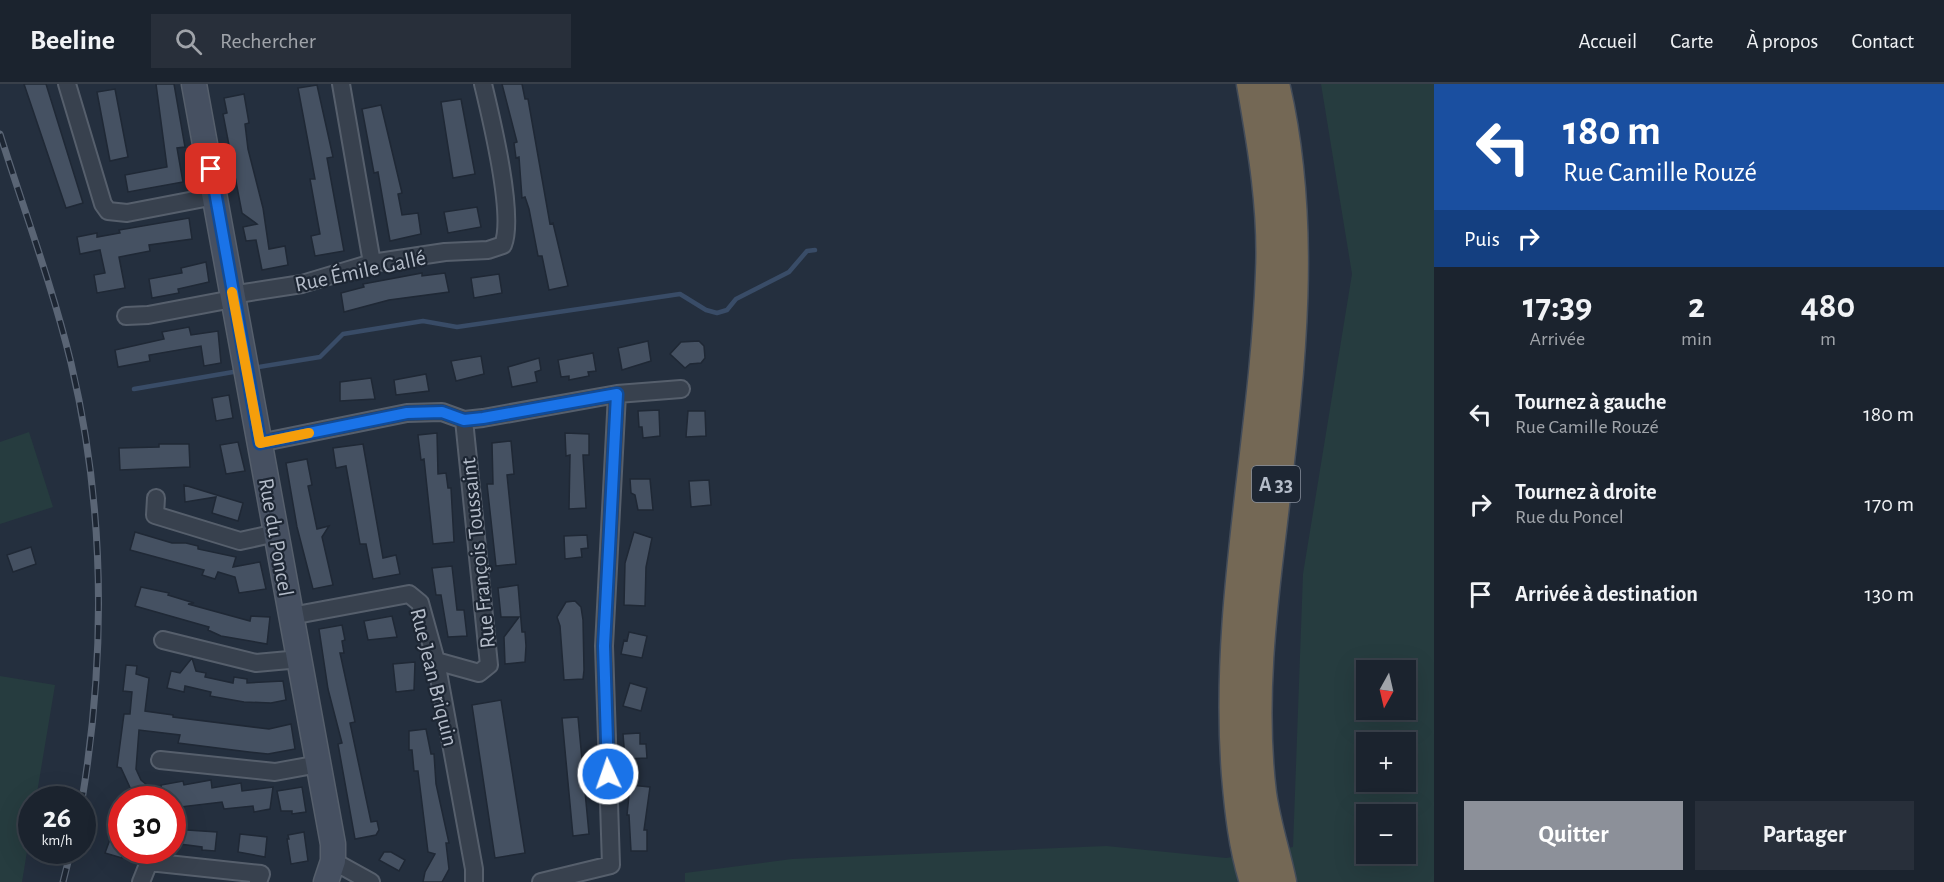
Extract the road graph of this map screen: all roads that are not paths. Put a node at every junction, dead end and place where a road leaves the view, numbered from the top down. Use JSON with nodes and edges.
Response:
{"nodes":[{"id":1,"x":67,"y":84,"type":"edge"},
{"id":2,"x":197,"y":84,"type":"edge"},
{"id":3,"x":341,"y":84,"type":"edge"},
{"id":4,"x":483,"y":84,"type":"edge"},
{"id":5,"x":1252,"y":84,"type":"edge"},
{"id":6,"x":1274,"y":84,"type":"edge"},
{"id":7,"x":215,"y":196,"type":"junction"},
{"id":8,"x":372,"y":263,"type":"junction"},
{"id":9,"x":233,"y":297,"type":"junction"},
{"id":10,"x":126,"y":316,"type":"dead end"},
{"id":11,"x":681,"y":389,"type":"dead end"},
{"id":12,"x":617,"y":394,"type":"junction"},
{"id":13,"x":464,"y":420,"type":"junction"},
{"id":14,"x":260,"y":443,"type":"junction"},
{"id":15,"x":156,"y":498,"type":"dead end"},
{"id":16,"x":276,"y":533,"type":"junction"},
{"id":17,"x":291,"y":616,"type":"junction"},
{"id":18,"x":163,"y":640,"type":"dead end"},
{"id":19,"x":300,"y":659,"type":"junction"},
{"id":20,"x":436,"y":661,"type":"junction"},
{"id":21,"x":160,"y":760,"type":"dead end"},
{"id":22,"x":320,"y":764,"type":"junction"},
{"id":23,"x":330,"y":872,"type":"edge"},
{"id":24,"x":141,"y":882,"type":"edge"},
{"id":25,"x":258,"y":882,"type":"edge"},
{"id":26,"x":371,"y":882,"type":"edge"},
{"id":27,"x":474,"y":882,"type":"edge"},
{"id":28,"x":541,"y":882,"type":"edge"},
{"id":29,"x":1255,"y":882,"type":"edge"},
{"id":30,"x":1281,"y":882,"type":"edge"}],
"edges":[{"from":1,"to":7,"type":"street"},
{"from":2,"to":7,"type":"street","name":"Rue du Poncel"},
{"from":3,"to":8,"type":"street"},
{"from":4,"to":8,"type":"street","name":"Rue Émile Gallé"},
{"from":5,"to":29,"type":"highway","number":"A 33"},
{"from":6,"to":30,"type":"highway","number":"A 33"},
{"from":7,"to":9,"type":"street","name":"Rue du Poncel"},
{"from":8,"to":9,"type":"street","name":"Rue Émile Gallé"},
{"from":9,"to":10,"type":"street","name":"Rue Émile Gallé"},
{"from":9,"to":14,"type":"street","name":"Rue du Poncel"},
{"from":11,"to":12,"type":"street"},
{"from":12,"to":13,"type":"street"},
{"from":12,"to":28,"type":"street"},
{"from":13,"to":14,"type":"street"},
{"from":13,"to":20,"type":"street","name":"Rue François Toussaint"},
{"from":14,"to":16,"type":"street","name":"Rue du Poncel"},
{"from":15,"to":16,"type":"street"},
{"from":16,"to":17,"type":"street","name":"Rue du Poncel"},
{"from":17,"to":19,"type":"street","name":"Rue du Poncel"},
{"from":17,"to":20,"type":"street","name":"Rue Jean Briquin"},
{"from":18,"to":19,"type":"street"},
{"from":19,"to":22,"type":"street","name":"Rue du Poncel"},
{"from":20,"to":27,"type":"street","name":"Rue Jean Briquin"},
{"from":21,"to":22,"type":"street"},
{"from":22,"to":23,"type":"street","name":"Rue du Poncel"},
{"from":23,"to":26,"type":"street"},
{"from":24,"to":25,"type":"street"}]}
